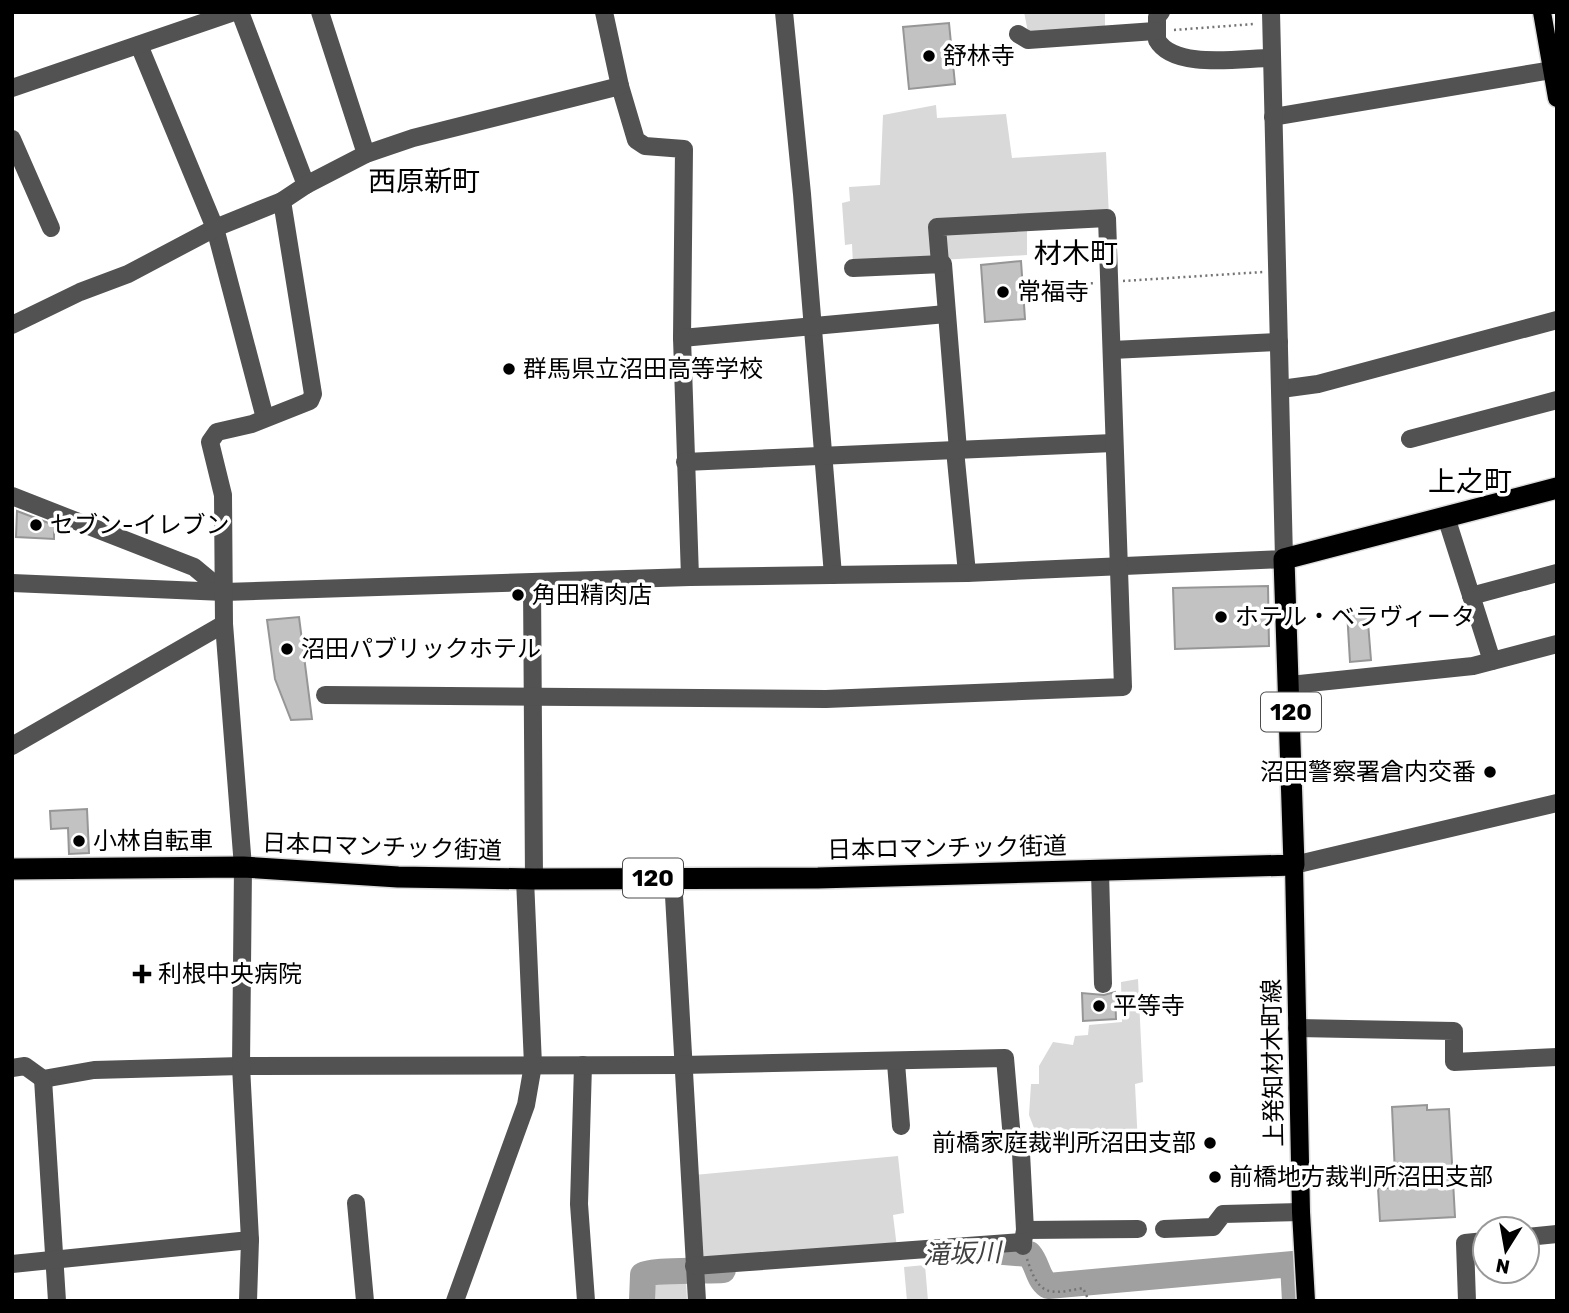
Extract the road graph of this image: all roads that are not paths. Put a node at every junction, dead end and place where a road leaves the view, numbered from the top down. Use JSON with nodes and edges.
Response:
{"nodes":[{"id":1,"x":234,"y":12,"type":"edge"},
{"id":2,"x":240,"y":12,"type":"edge"},
{"id":3,"x":320,"y":12,"type":"edge"},
{"id":4,"x":604,"y":12,"type":"edge"},
{"id":5,"x":784,"y":12,"type":"edge"},
{"id":6,"x":1161,"y":12,"type":"edge"},
{"id":7,"x":1542,"y":12,"type":"edge"},
{"id":8,"x":1271,"y":17,"type":"edge"},
{"id":9,"x":193,"y":19,"type":"edge"},
{"id":10,"x":1155,"y":31,"type":"junction"},
{"id":11,"x":1018,"y":34,"type":"dead end"},
{"id":12,"x":139,"y":45,"type":"junction"},
{"id":13,"x":1272,"y":58,"type":"junction"},
{"id":14,"x":1552,"y":70,"type":"junction"},
{"id":15,"x":620,"y":86,"type":"junction"},
{"id":16,"x":12,"y":88,"type":"edge"},
{"id":17,"x":1557,"y":96,"type":"edge"},
{"id":18,"x":1273,"y":117,"type":"junction"},
{"id":19,"x":12,"y":139,"type":"edge"},
{"id":20,"x":366,"y":154,"type":"junction"},
{"id":21,"x":306,"y":185,"type":"junction"},
{"id":22,"x":282,"y":201,"type":"junction"},
{"id":23,"x":51,"y":228,"type":"dead end"},
{"id":24,"x":215,"y":228,"type":"junction"},
{"id":25,"x":940,"y":263,"type":"junction"},
{"id":26,"x":853,"y":268,"type":"dead end"},
{"id":27,"x":946,"y":314,"type":"junction"},
{"id":28,"x":1557,"y":320,"type":"edge"},
{"id":29,"x":12,"y":325,"type":"edge"},
{"id":30,"x":813,"y":326,"type":"junction"},
{"id":31,"x":682,"y":338,"type":"junction"},
{"id":32,"x":1279,"y":342,"type":"junction"},
{"id":33,"x":1112,"y":350,"type":"junction"},
{"id":34,"x":1281,"y":389,"type":"junction"},
{"id":35,"x":1557,"y":400,"type":"edge"},
{"id":36,"x":265,"y":418,"type":"junction"},
{"id":37,"x":1410,"y":439,"type":"dead end"},
{"id":38,"x":1113,"y":443,"type":"junction"},
{"id":39,"x":957,"y":450,"type":"junction"},
{"id":40,"x":823,"y":456,"type":"junction"},
{"id":41,"x":685,"y":462,"type":"junction"},
{"id":42,"x":1557,"y":488,"type":"edge"},
{"id":43,"x":12,"y":496,"type":"edge"},
{"id":44,"x":1446,"y":517,"type":"junction"},
{"id":45,"x":1284,"y":559,"type":"junction"},
{"id":46,"x":1119,"y":567,"type":"junction"},
{"id":47,"x":967,"y":573,"type":"junction"},
{"id":48,"x":1557,"y":573,"type":"edge"},
{"id":49,"x":833,"y":575,"type":"junction"},
{"id":50,"x":690,"y":578,"type":"junction"},
{"id":51,"x":12,"y":583,"type":"edge"},
{"id":52,"x":532,"y":583,"type":"junction"},
{"id":53,"x":224,"y":592,"type":"junction"},
{"id":54,"x":1471,"y":596,"type":"junction"},
{"id":55,"x":224,"y":624,"type":"junction"},
{"id":56,"x":1557,"y":644,"type":"edge"},
{"id":57,"x":1492,"y":661,"type":"junction"},
{"id":58,"x":1290,"y":685,"type":"junction"},
{"id":59,"x":325,"y":695,"type":"dead end"},
{"id":60,"x":533,"y":696,"type":"junction"},
{"id":61,"x":12,"y":746,"type":"edge"},
{"id":62,"x":1557,"y":803,"type":"edge"},
{"id":63,"x":1294,"y":865,"type":"junction"},
{"id":64,"x":243,"y":867,"type":"junction"},
{"id":65,"x":12,"y":869,"type":"edge"},
{"id":66,"x":1100,"y":871,"type":"junction"},
{"id":67,"x":673,"y":877,"type":"junction"},
{"id":68,"x":530,"y":879,"type":"junction"},
{"id":69,"x":1103,"y":984,"type":"dead end"},
{"id":70,"x":1297,"y":1028,"type":"junction"},
{"id":71,"x":1557,"y":1057,"type":"edge"},
{"id":72,"x":896,"y":1063,"type":"junction"},
{"id":73,"x":533,"y":1065,"type":"junction"},
{"id":74,"x":583,"y":1065,"type":"junction"},
{"id":75,"x":682,"y":1065,"type":"junction"},
{"id":76,"x":241,"y":1066,"type":"junction"},
{"id":77,"x":12,"y":1068,"type":"edge"},
{"id":78,"x":43,"y":1079,"type":"junction"},
{"id":79,"x":901,"y":1126,"type":"dead end"},
{"id":80,"x":356,"y":1203,"type":"dead end"},
{"id":81,"x":1301,"y":1212,"type":"junction"},
{"id":82,"x":1138,"y":1229,"type":"dead end"},
{"id":83,"x":1164,"y":1229,"type":"dead end"},
{"id":84,"x":250,"y":1240,"type":"junction"},
{"id":85,"x":1471,"y":1242,"type":"edge"},
{"id":86,"x":1024,"y":1245,"type":"junction"},
{"id":87,"x":55,"y":1261,"type":"junction"},
{"id":88,"x":12,"y":1264,"type":"edge"},
{"id":89,"x":695,"y":1273,"type":"junction"},
{"id":90,"x":57,"y":1301,"type":"edge"},
{"id":91,"x":248,"y":1301,"type":"edge"},
{"id":92,"x":365,"y":1301,"type":"edge"},
{"id":93,"x":455,"y":1301,"type":"edge"},
{"id":94,"x":586,"y":1301,"type":"edge"},
{"id":95,"x":697,"y":1301,"type":"edge"},
{"id":96,"x":1307,"y":1301,"type":"edge"},
{"id":97,"x":1467,"y":1301,"type":"edge"}],
"edges":[{"from":1,"to":9,"type":"street"},
{"from":2,"to":21,"type":"street"},
{"from":3,"to":20,"type":"street"},
{"from":4,"to":15,"type":"street"},
{"from":5,"to":30,"type":"street"},
{"from":6,"to":10,"type":"street"},
{"from":7,"to":14,"type":"main road"},
{"from":8,"to":13,"type":"street"},
{"from":9,"to":12,"type":"street"},
{"from":10,"to":11,"type":"street"},
{"from":10,"to":13,"type":"street"},
{"from":12,"to":16,"type":"street"},
{"from":12,"to":24,"type":"street"},
{"from":13,"to":18,"type":"street"},
{"from":14,"to":17,"type":"main road"},
{"from":14,"to":18,"type":"street"},
{"from":15,"to":20,"type":"street"},
{"from":15,"to":31,"type":"street"},
{"from":18,"to":32,"type":"street"},
{"from":19,"to":23,"type":"street"},
{"from":20,"to":21,"type":"street"},
{"from":21,"to":22,"type":"street"},
{"from":22,"to":24,"type":"street"},
{"from":22,"to":36,"type":"street"},
{"from":24,"to":29,"type":"street"},
{"from":24,"to":36,"type":"street"},
{"from":25,"to":26,"type":"street"},
{"from":25,"to":27,"type":"street"},
{"from":25,"to":33,"type":"street"},
{"from":27,"to":30,"type":"street"},
{"from":27,"to":39,"type":"street"},
{"from":28,"to":34,"type":"street"},
{"from":30,"to":31,"type":"street"},
{"from":30,"to":40,"type":"street"},
{"from":31,"to":41,"type":"street"},
{"from":32,"to":33,"type":"street"},
{"from":32,"to":34,"type":"street"},
{"from":33,"to":38,"type":"street"},
{"from":34,"to":45,"type":"street"},
{"from":35,"to":37,"type":"street"},
{"from":36,"to":53,"type":"street"},
{"from":38,"to":39,"type":"street"},
{"from":38,"to":46,"type":"street"},
{"from":39,"to":40,"type":"street"},
{"from":39,"to":47,"type":"street"},
{"from":40,"to":41,"type":"street"},
{"from":40,"to":49,"type":"street"},
{"from":41,"to":50,"type":"street"},
{"from":42,"to":44,"type":"highway"},
{"from":43,"to":53,"type":"street"},
{"from":44,"to":45,"type":"highway"},
{"from":44,"to":54,"type":"street"},
{"from":45,"to":46,"type":"street"},
{"from":45,"to":58,"type":"highway","number":"120"},
{"from":46,"to":47,"type":"street"},
{"from":46,"to":60,"type":"street"},
{"from":47,"to":49,"type":"street"},
{"from":48,"to":54,"type":"street"},
{"from":49,"to":50,"type":"street"},
{"from":50,"to":52,"type":"street"},
{"from":51,"to":53,"type":"street"},
{"from":52,"to":53,"type":"street"},
{"from":52,"to":60,"type":"street"},
{"from":53,"to":55,"type":"street"},
{"from":54,"to":57,"type":"street"},
{"from":55,"to":61,"type":"street"},
{"from":55,"to":64,"type":"street"},
{"from":56,"to":57,"type":"street"},
{"from":57,"to":58,"type":"street"},
{"from":58,"to":63,"type":"highway","number":"120"},
{"from":59,"to":60,"type":"street"},
{"from":60,"to":68,"type":"street"},
{"from":62,"to":63,"type":"street"},
{"from":63,"to":66,"type":"highway","name":"日本ロマンチック街道","number":"120"},
{"from":63,"to":70,"type":"main road","name":"上発知材木町線"},
{"from":64,"to":65,"type":"highway","name":"日本ロマンチック街道","number":"120"},
{"from":64,"to":68,"type":"highway","name":"日本ロマンチック街道","number":"120"},
{"from":64,"to":76,"type":"street"},
{"from":66,"to":67,"type":"highway","name":"日本ロマンチック街道","number":"120"},
{"from":66,"to":69,"type":"street"},
{"from":67,"to":68,"type":"highway","name":"日本ロマンチック街道","number":"120"},
{"from":67,"to":75,"type":"street"},
{"from":68,"to":73,"type":"street"},
{"from":70,"to":71,"type":"street"},
{"from":70,"to":81,"type":"main road","name":"上発知材木町線"},
{"from":72,"to":75,"type":"street"},
{"from":72,"to":79,"type":"street"},
{"from":72,"to":86,"type":"street"},
{"from":73,"to":74,"type":"street"},
{"from":73,"to":76,"type":"street"},
{"from":73,"to":93,"type":"street"},
{"from":74,"to":75,"type":"street"},
{"from":74,"to":94,"type":"street"},
{"from":75,"to":89,"type":"street"},
{"from":76,"to":78,"type":"street"},
{"from":76,"to":84,"type":"street"},
{"from":77,"to":78,"type":"street"},
{"from":78,"to":87,"type":"street"},
{"from":80,"to":92,"type":"street"},
{"from":81,"to":83,"type":"street"},
{"from":81,"to":96,"type":"main road","name":"上発知材木町線"},
{"from":82,"to":86,"type":"street"},
{"from":84,"to":87,"type":"street"},
{"from":84,"to":91,"type":"street"},
{"from":85,"to":97,"type":"street"},
{"from":86,"to":89,"type":"street"},
{"from":87,"to":88,"type":"street"},
{"from":87,"to":90,"type":"street"},
{"from":89,"to":95,"type":"street"}]}
